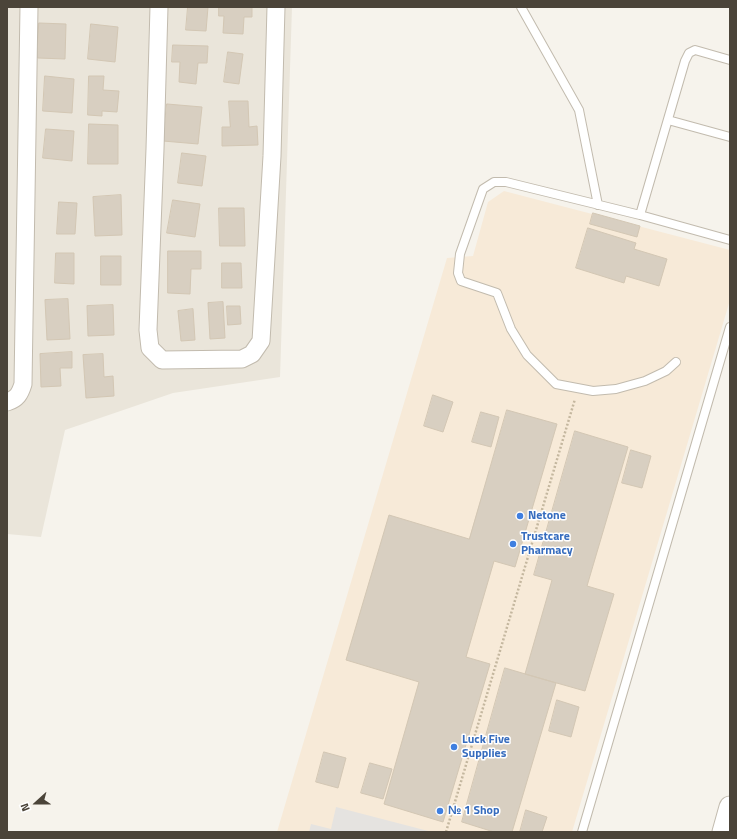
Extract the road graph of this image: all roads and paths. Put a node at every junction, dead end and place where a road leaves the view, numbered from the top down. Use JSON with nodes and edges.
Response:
{"nodes":[{"id":1,"x":29,"y":7,"type":"edge"},
{"id":2,"x":159,"y":7,"type":"edge"},
{"id":3,"x":276,"y":7,"type":"edge"},
{"id":4,"x":521,"y":7,"type":"edge"},
{"id":5,"x":730,"y":60,"type":"edge"},
{"id":6,"x":668,"y":120,"type":"junction"},
{"id":7,"x":730,"y":137,"type":"edge"},
{"id":8,"x":598,"y":205,"type":"junction"},
{"id":9,"x":640,"y":215,"type":"junction"},
{"id":10,"x":730,"y":240,"type":"edge"},
{"id":11,"x":730,"y":327,"type":"edge"},
{"id":12,"x":676,"y":362,"type":"dead end"},
{"id":13,"x":578,"y":388,"type":"junction"},
{"id":14,"x":7,"y":402,"type":"edge"},
{"id":15,"x":730,"y":807,"type":"edge"},
{"id":16,"x":446,"y":832,"type":"edge"},
{"id":17,"x":582,"y":832,"type":"edge"},
{"id":18,"x":723,"y":832,"type":"edge"}],
"edges":[{"from":1,"to":14,"type":"street"},
{"from":2,"to":3,"type":"street"},
{"from":4,"to":8,"type":"lane"},
{"from":5,"to":6,"type":"lane"},
{"from":6,"to":7,"type":"lane"},
{"from":6,"to":9,"type":"lane"},
{"from":8,"to":9,"type":"lane"},
{"from":8,"to":13,"type":"lane"},
{"from":9,"to":10,"type":"lane"},
{"from":11,"to":17,"type":"lane"},
{"from":12,"to":13,"type":"lane"},
{"from":13,"to":16,"type":"path"},
{"from":15,"to":18,"type":"street"}]}
